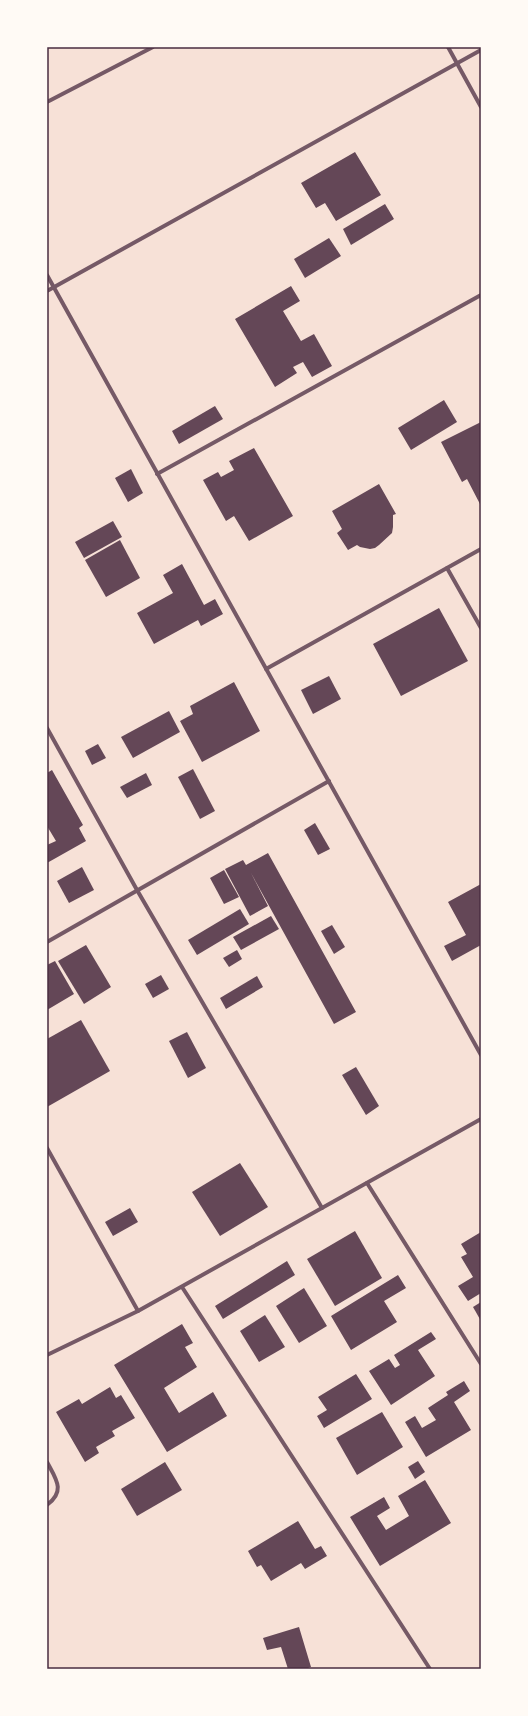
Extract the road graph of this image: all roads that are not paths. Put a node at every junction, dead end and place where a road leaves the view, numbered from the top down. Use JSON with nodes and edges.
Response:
{"nodes":[{"id":1,"x":153,"y":47,"type":"edge"},
{"id":2,"x":448,"y":47,"type":"edge"},
{"id":3,"x":481,"y":50,"type":"edge"},
{"id":4,"x":457,"y":63,"type":"junction"},
{"id":5,"x":47,"y":102,"type":"edge"},
{"id":6,"x":481,"y":107,"type":"edge"},
{"id":7,"x":47,"y":275,"type":"edge"},
{"id":8,"x":54,"y":288,"type":"junction"},
{"id":9,"x":47,"y":292,"type":"edge"},
{"id":10,"x":481,"y":295,"type":"edge"},
{"id":11,"x":158,"y":474,"type":"junction"},
{"id":12,"x":481,"y":549,"type":"edge"},
{"id":13,"x":447,"y":568,"type":"junction"},
{"id":14,"x":481,"y":628,"type":"edge"},
{"id":15,"x":266,"y":669,"type":"junction"},
{"id":16,"x":47,"y":728,"type":"edge"},
{"id":17,"x":329,"y":781,"type":"junction"},
{"id":18,"x":136,"y":890,"type":"junction"},
{"id":19,"x":47,"y":942,"type":"edge"},
{"id":20,"x":481,"y":1055,"type":"edge"},
{"id":21,"x":481,"y":1119,"type":"edge"},
{"id":22,"x":47,"y":1148,"type":"edge"},
{"id":23,"x":367,"y":1183,"type":"junction"},
{"id":24,"x":322,"y":1208,"type":"junction"},
{"id":25,"x":182,"y":1286,"type":"junction"},
{"id":26,"x":138,"y":1311,"type":"junction"},
{"id":27,"x":47,"y":1355,"type":"edge"},
{"id":28,"x":481,"y":1364,"type":"edge"},
{"id":29,"x":47,"y":1462,"type":"edge"},
{"id":30,"x":47,"y":1506,"type":"edge"},
{"id":31,"x":430,"y":1669,"type":"edge"}],
"edges":[{"from":1,"to":5,"type":"street"},
{"from":2,"to":4,"type":"street"},
{"from":3,"to":4,"type":"street"},
{"from":4,"to":6,"type":"street"},
{"from":4,"to":8,"type":"street"},
{"from":7,"to":8,"type":"street"},
{"from":8,"to":9,"type":"street"},
{"from":8,"to":11,"type":"street"},
{"from":10,"to":11,"type":"street"},
{"from":11,"to":15,"type":"street"},
{"from":12,"to":13,"type":"street"},
{"from":13,"to":14,"type":"street"},
{"from":13,"to":15,"type":"street"},
{"from":15,"to":17,"type":"street"},
{"from":16,"to":18,"type":"street"},
{"from":17,"to":18,"type":"street"},
{"from":17,"to":20,"type":"street"},
{"from":18,"to":19,"type":"street"},
{"from":18,"to":24,"type":"street"},
{"from":21,"to":23,"type":"street"},
{"from":22,"to":26,"type":"street"},
{"from":23,"to":24,"type":"street"},
{"from":23,"to":28,"type":"street"},
{"from":24,"to":25,"type":"street"},
{"from":25,"to":26,"type":"street"},
{"from":25,"to":31,"type":"street"},
{"from":26,"to":27,"type":"street"},
{"from":29,"to":30,"type":"street"}]}
